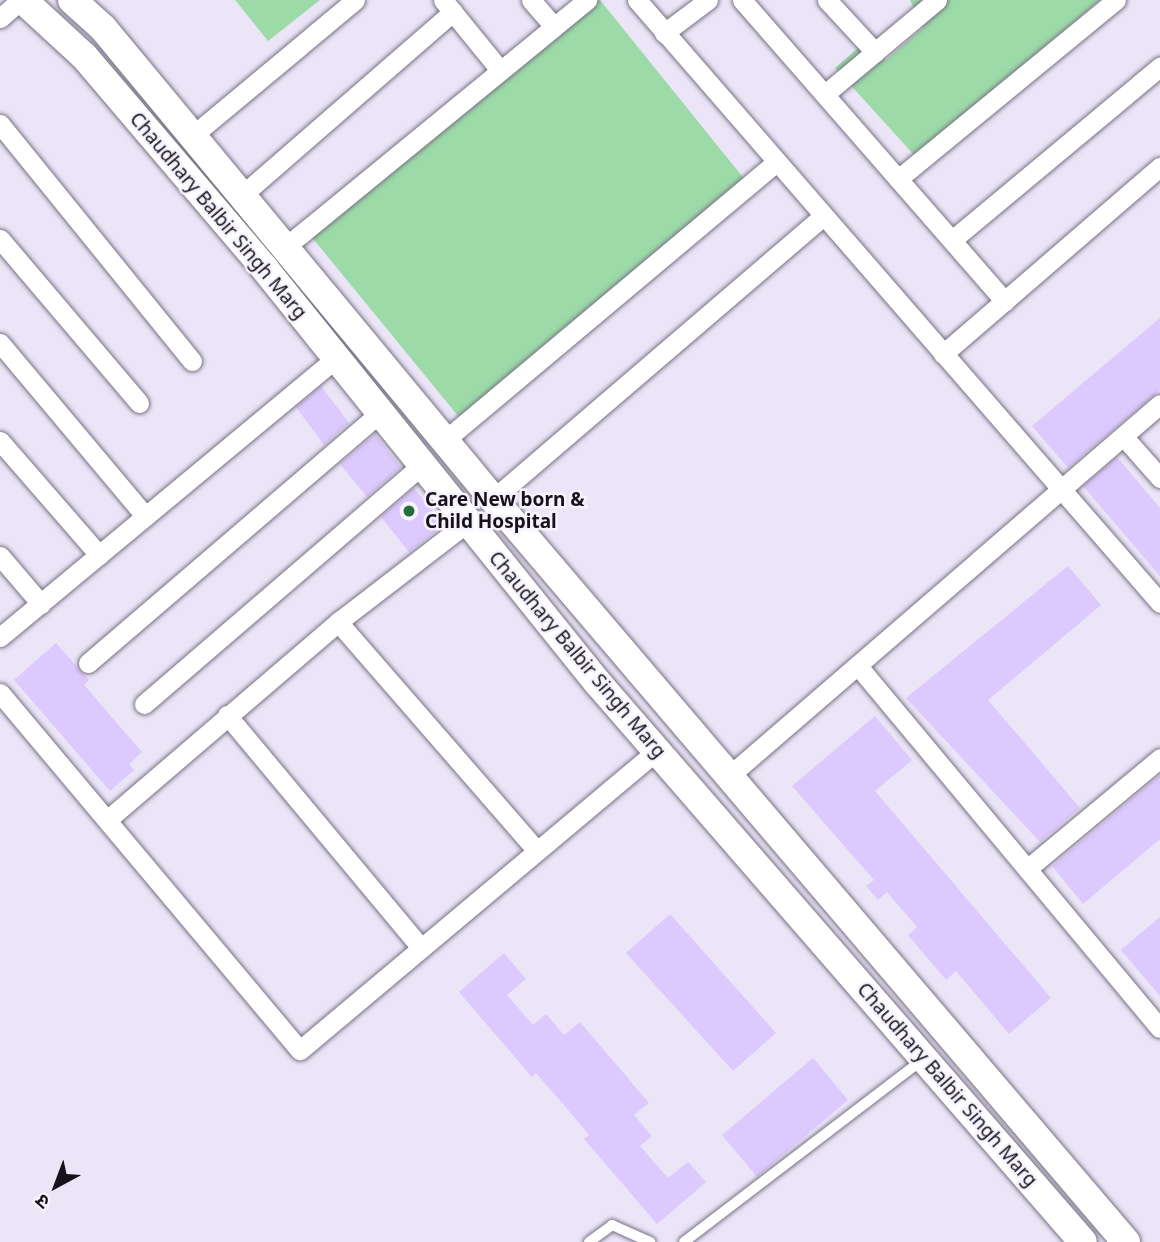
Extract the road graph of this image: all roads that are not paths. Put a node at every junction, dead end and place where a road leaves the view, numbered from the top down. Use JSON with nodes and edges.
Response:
{"nodes":[{"id":1,"x":22,"y":0,"type":"edge"},
{"id":2,"x":72,"y":0,"type":"edge"},
{"id":3,"x":355,"y":0,"type":"edge"},
{"id":4,"x":531,"y":0,"type":"edge"},
{"id":5,"x":587,"y":0,"type":"edge"},
{"id":6,"x":637,"y":0,"type":"edge"},
{"id":7,"x":708,"y":0,"type":"edge"},
{"id":8,"x":742,"y":0,"type":"edge"},
{"id":9,"x":827,"y":0,"type":"edge"},
{"id":10,"x":937,"y":0,"type":"edge"},
{"id":11,"x":1116,"y":0,"type":"edge"},
{"id":12,"x":448,"y":6,"type":"edge"},
{"id":13,"x":0,"y":18,"type":"edge"},
{"id":14,"x":554,"y":26,"type":"junction"},
{"id":15,"x":664,"y":33,"type":"junction"},
{"id":16,"x":875,"y":52,"type":"junction"},
{"id":17,"x":1160,"y":67,"type":"edge"},
{"id":18,"x":499,"y":69,"type":"junction"},
{"id":19,"x":825,"y":94,"type":"junction"},
{"id":20,"x":0,"y":124,"type":"edge"},
{"id":21,"x":192,"y":136,"type":"junction"},
{"id":22,"x":775,"y":163,"type":"junction"},
{"id":23,"x":1158,"y":172,"type":"edge"},
{"id":24,"x":898,"y":179,"type":"junction"},
{"id":25,"x":240,"y":196,"type":"junction"},
{"id":26,"x":822,"y":217,"type":"junction"},
{"id":27,"x":0,"y":239,"type":"edge"},
{"id":28,"x":952,"y":240,"type":"junction"},
{"id":29,"x":284,"y":248,"type":"junction"},
{"id":30,"x":1005,"y":301,"type":"junction"},
{"id":31,"x":0,"y":343,"type":"edge"},
{"id":32,"x":943,"y":354,"type":"junction"},
{"id":33,"x":336,"y":358,"type":"junction"},
{"id":34,"x":192,"y":361,"type":"dead end"},
{"id":35,"x":139,"y":403,"type":"dead end"},
{"id":36,"x":1160,"y":404,"type":"edge"},
{"id":37,"x":380,"y":413,"type":"junction"},
{"id":38,"x":1124,"y":437,"type":"junction"},
{"id":39,"x":445,"y":440,"type":"junction"},
{"id":40,"x":0,"y":441,"type":"edge"},
{"id":41,"x":422,"y":465,"type":"junction"},
{"id":42,"x":1160,"y":478,"type":"edge"},
{"id":43,"x":1063,"y":492,"type":"junction"},
{"id":44,"x":493,"y":499,"type":"junction"},
{"id":45,"x":145,"y":516,"type":"junction"},
{"id":46,"x":468,"y":522,"type":"junction"},
{"id":47,"x":99,"y":555,"type":"junction"},
{"id":48,"x":0,"y":556,"type":"edge"},
{"id":49,"x":1160,"y":603,"type":"edge"},
{"id":50,"x":41,"y":604,"type":"junction"},
{"id":51,"x":338,"y":622,"type":"junction"},
{"id":52,"x":0,"y":637,"type":"edge"},
{"id":53,"x":88,"y":663,"type":"dead end"},
{"id":54,"x":858,"y":666,"type":"junction"},
{"id":55,"x":0,"y":693,"type":"edge"},
{"id":56,"x":144,"y":704,"type":"dead end"},
{"id":57,"x":227,"y":715,"type":"junction"},
{"id":58,"x":656,"y":751,"type":"junction"},
{"id":59,"x":1160,"y":758,"type":"edge"},
{"id":60,"x":729,"y":776,"type":"junction"},
{"id":61,"x":107,"y":820,"type":"junction"},
{"id":62,"x":537,"y":851,"type":"junction"},
{"id":63,"x":1027,"y":869,"type":"junction"},
{"id":64,"x":421,"y":948,"type":"junction"},
{"id":65,"x":1160,"y":1028,"type":"edge"},
{"id":66,"x":924,"y":1058,"type":"junction"},
{"id":67,"x":589,"y":1242,"type":"edge"},
{"id":68,"x":650,"y":1242,"type":"edge"},
{"id":69,"x":684,"y":1242,"type":"edge"},
{"id":70,"x":1083,"y":1242,"type":"edge"},
{"id":71,"x":1126,"y":1242,"type":"edge"}],
"edges":[{"from":1,"to":13,"type":"street"},
{"from":1,"to":33,"type":"street","name":"Chaudhary Balbir Singh Marg"},
{"from":2,"to":21,"type":"street","name":"Chaudhary Balbir Singh Marg"},
{"from":3,"to":21,"type":"street"},
{"from":4,"to":14,"type":"street"},
{"from":5,"to":14,"type":"street"},
{"from":6,"to":15,"type":"street"},
{"from":7,"to":15,"type":"street"},
{"from":8,"to":19,"type":"street"},
{"from":9,"to":16,"type":"street"},
{"from":10,"to":16,"type":"street"},
{"from":11,"to":24,"type":"street"},
{"from":12,"to":18,"type":"street"},
{"from":12,"to":25,"type":"street"},
{"from":14,"to":18,"type":"street"},
{"from":15,"to":22,"type":"street"},
{"from":16,"to":19,"type":"street"},
{"from":17,"to":28,"type":"street"},
{"from":18,"to":29,"type":"street"},
{"from":19,"to":24,"type":"street"},
{"from":20,"to":34,"type":"street"},
{"from":21,"to":25,"type":"street","name":"Chaudhary Balbir Singh Marg"},
{"from":22,"to":26,"type":"street"},
{"from":22,"to":39,"type":"street"},
{"from":23,"to":30,"type":"street"},
{"from":24,"to":28,"type":"street"},
{"from":25,"to":29,"type":"street","name":"Chaudhary Balbir Singh Marg"},
{"from":26,"to":32,"type":"street"},
{"from":26,"to":44,"type":"street"},
{"from":27,"to":35,"type":"street"},
{"from":28,"to":30,"type":"street"},
{"from":29,"to":39,"type":"street","name":"Chaudhary Balbir Singh Marg"},
{"from":30,"to":32,"type":"street"},
{"from":31,"to":45,"type":"street"},
{"from":32,"to":43,"type":"street"},
{"from":33,"to":37,"type":"street","name":"Chaudhary Balbir Singh Marg"},
{"from":33,"to":45,"type":"street"},
{"from":36,"to":38,"type":"street"},
{"from":37,"to":41,"type":"street","name":"Chaudhary Balbir Singh Marg"},
{"from":37,"to":53,"type":"street"},
{"from":38,"to":42,"type":"street"},
{"from":38,"to":43,"type":"street"},
{"from":39,"to":44,"type":"street","name":"Chaudhary Balbir Singh Marg"},
{"from":40,"to":47,"type":"street"},
{"from":41,"to":46,"type":"street","name":"Chaudhary Balbir Singh Marg"},
{"from":41,"to":56,"type":"street"},
{"from":43,"to":49,"type":"street"},
{"from":43,"to":54,"type":"street"},
{"from":44,"to":60,"type":"street","name":"Chaudhary Balbir Singh Marg"},
{"from":45,"to":47,"type":"street"},
{"from":46,"to":51,"type":"street"},
{"from":46,"to":58,"type":"street","name":"Chaudhary Balbir Singh Marg"},
{"from":47,"to":50,"type":"street"},
{"from":48,"to":50,"type":"street"},
{"from":50,"to":52,"type":"street"},
{"from":51,"to":57,"type":"street"},
{"from":51,"to":62,"type":"street"},
{"from":54,"to":60,"type":"street"},
{"from":54,"to":63,"type":"street"},
{"from":55,"to":61,"type":"street"},
{"from":57,"to":61,"type":"street"},
{"from":57,"to":64,"type":"street"},
{"from":58,"to":62,"type":"street"},
{"from":58,"to":66,"type":"street","name":"Chaudhary Balbir Singh Marg"},
{"from":59,"to":63,"type":"street"},
{"from":60,"to":71,"type":"street","name":"Chaudhary Balbir Singh Marg"},
{"from":61,"to":64,"type":"street"},
{"from":62,"to":64,"type":"street"},
{"from":63,"to":65,"type":"street"},
{"from":66,"to":69,"type":"lane"},
{"from":66,"to":70,"type":"street","name":"Chaudhary Balbir Singh Marg"},
{"from":67,"to":68,"type":"lane"}]}
